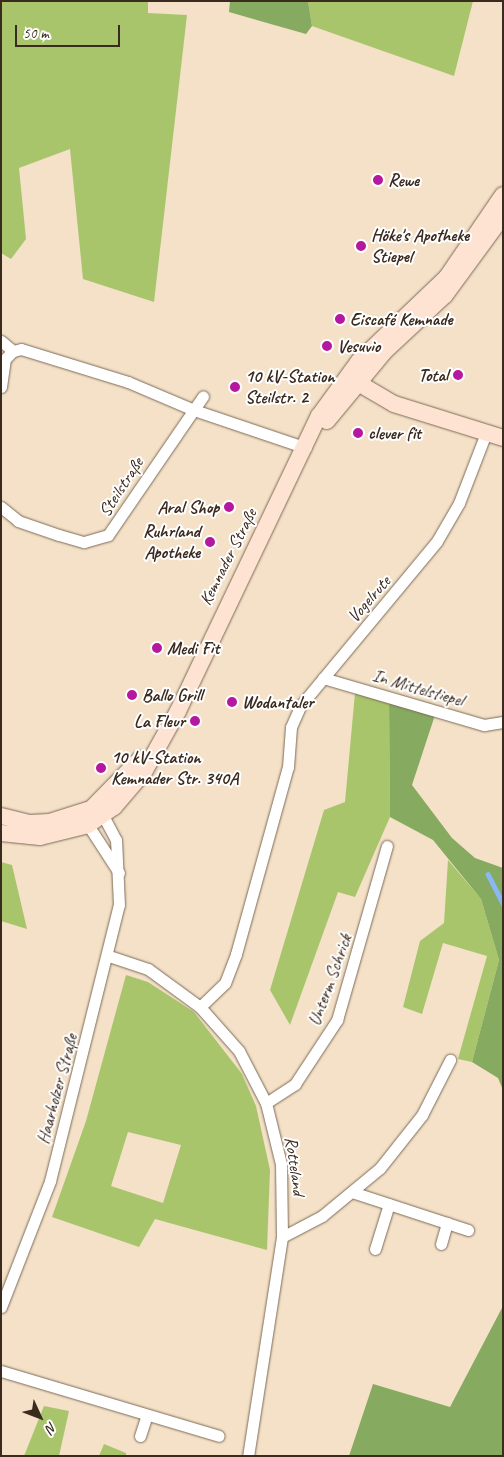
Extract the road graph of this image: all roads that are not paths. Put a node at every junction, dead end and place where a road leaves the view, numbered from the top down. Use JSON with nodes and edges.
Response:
{"nodes":[{"id":1,"x":503,"y":195,"type":"edge"},
{"id":2,"x":503,"y":216,"type":"edge"},
{"id":3,"x":469,"y":258,"type":"junction"},
{"id":4,"x":1,"y":341,"type":"edge"},
{"id":5,"x":13,"y":351,"type":"junction"},
{"id":6,"x":351,"y":379,"type":"junction"},
{"id":7,"x":1,"y":388,"type":"edge"},
{"id":8,"x":203,"y":396,"type":"dead end"},
{"id":9,"x":194,"y":410,"type":"junction"},
{"id":10,"x":486,"y":433,"type":"junction"},
{"id":11,"x":503,"y":438,"type":"edge"},
{"id":12,"x":306,"y":448,"type":"junction"},
{"id":13,"x":1,"y":507,"type":"edge"},
{"id":14,"x":323,"y":678,"type":"junction"},
{"id":15,"x":503,"y":722,"type":"edge"},
{"id":16,"x":1,"y":816,"type":"edge"},
{"id":17,"x":94,"y":816,"type":"junction"},
{"id":18,"x":30,"y":830,"type":"junction"},
{"id":19,"x":1,"y":833,"type":"edge"},
{"id":20,"x":387,"y":846,"type":"dead end"},
{"id":21,"x":120,"y":872,"type":"junction"},
{"id":22,"x":108,"y":956,"type":"junction"},
{"id":23,"x":200,"y":1007,"type":"junction"},
{"id":24,"x":450,"y":1060,"type":"dead end"},
{"id":25,"x":266,"y":1103,"type":"junction"},
{"id":26,"x":354,"y":1192,"type":"junction"},
{"id":27,"x":389,"y":1204,"type":"junction"},
{"id":28,"x":447,"y":1223,"type":"junction"},
{"id":29,"x":468,"y":1230,"type":"dead end"},
{"id":30,"x":282,"y":1237,"type":"junction"},
{"id":31,"x":441,"y":1244,"type":"dead end"},
{"id":32,"x":375,"y":1249,"type":"dead end"},
{"id":33,"x":1,"y":1307,"type":"edge"},
{"id":34,"x":1,"y":1371,"type":"edge"},
{"id":35,"x":147,"y":1415,"type":"junction"},
{"id":36,"x":140,"y":1436,"type":"dead end"},
{"id":37,"x":218,"y":1436,"type":"dead end"},
{"id":38,"x":248,"y":1456,"type":"edge"}],
"edges":[{"from":1,"to":3,"type":"main road","name":"Kemnader Straße"},
{"from":2,"to":3,"type":"main road","name":"Kemnader Straße"},
{"from":3,"to":6,"type":"main road","name":"Kemnader Straße"},
{"from":4,"to":5,"type":"street"},
{"from":5,"to":7,"type":"street"},
{"from":5,"to":9,"type":"street"},
{"from":6,"to":10,"type":"main road"},
{"from":6,"to":12,"type":"main road","name":"Kemnader Straße"},
{"from":8,"to":9,"type":"street","name":"Steilstraße"},
{"from":9,"to":12,"type":"street"},
{"from":9,"to":13,"type":"street","name":"Steilstraße"},
{"from":10,"to":11,"type":"main road"},
{"from":10,"to":14,"type":"street","name":"Vogelrute"},
{"from":12,"to":17,"type":"main road","name":"Kemnader Straße"},
{"from":14,"to":15,"type":"street","name":"In Mittelstiepel"},
{"from":14,"to":23,"type":"street","name":"Vogelrute"},
{"from":16,"to":18,"type":"main road","name":"Kemnader Straße"},
{"from":17,"to":18,"type":"main road","name":"Kemnader Straße"},
{"from":17,"to":21,"type":"street"},
{"from":17,"to":21,"type":"street","name":"Haarholzer Straße"},
{"from":18,"to":19,"type":"main road","name":"Kemnader Straße"},
{"from":20,"to":25,"type":"street","name":"Unterm Schrick"},
{"from":21,"to":22,"type":"street","name":"Haarholzer Straße"},
{"from":22,"to":23,"type":"street","name":"Rotteland"},
{"from":22,"to":33,"type":"street","name":"Haarholzer Straße"},
{"from":23,"to":25,"type":"street","name":"Rotteland"},
{"from":24,"to":26,"type":"street"},
{"from":25,"to":30,"type":"street","name":"Rotteland"},
{"from":26,"to":27,"type":"street"},
{"from":26,"to":30,"type":"street"},
{"from":27,"to":28,"type":"street"},
{"from":27,"to":32,"type":"street"},
{"from":28,"to":29,"type":"street"},
{"from":28,"to":31,"type":"street"},
{"from":30,"to":38,"type":"street","name":"Rotteland"},
{"from":34,"to":35,"type":"street"},
{"from":35,"to":36,"type":"street"},
{"from":35,"to":37,"type":"street"}]}
